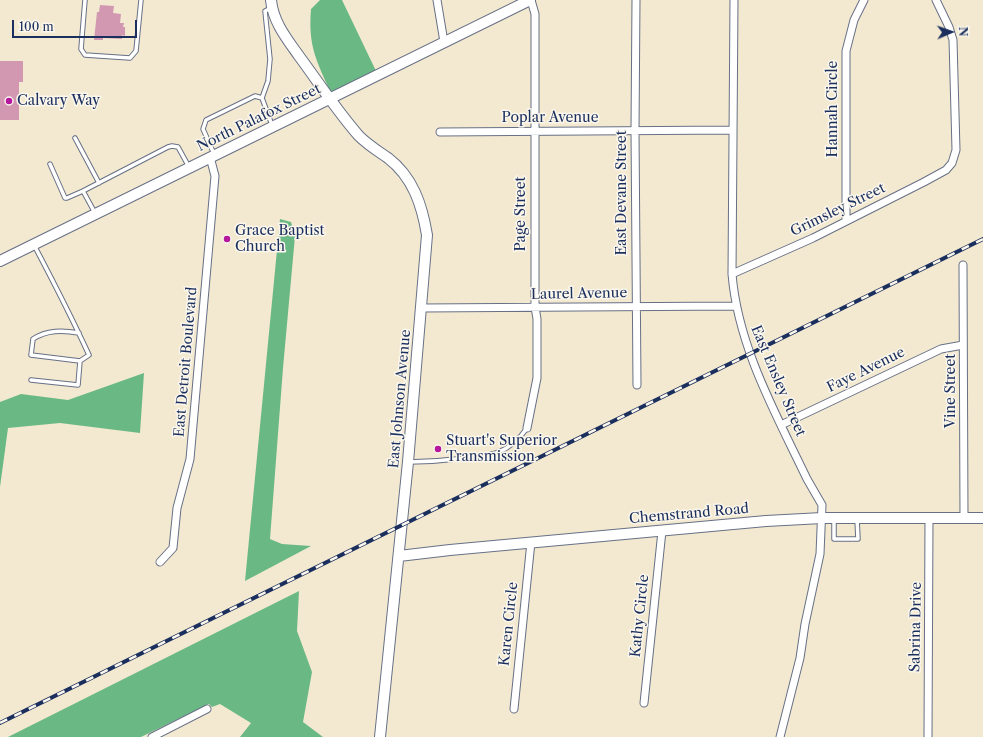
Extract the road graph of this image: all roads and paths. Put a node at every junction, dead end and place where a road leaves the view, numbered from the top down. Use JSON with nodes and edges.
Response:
{"nodes":[{"id":1,"x":85,"y":0,"type":"edge"},
{"id":2,"x":141,"y":0,"type":"edge"},
{"id":3,"x":437,"y":0,"type":"edge"},
{"id":4,"x":530,"y":0,"type":"edge"},
{"id":5,"x":636,"y":0,"type":"edge"},
{"id":6,"x":734,"y":0,"type":"edge"},
{"id":7,"x":864,"y":0,"type":"edge"},
{"id":8,"x":936,"y":0,"type":"edge"},
{"id":9,"x":271,"y":4,"type":"edge"},
{"id":10,"x":444,"y":42,"type":"junction"},
{"id":11,"x":262,"y":98,"type":"junction"},
{"id":12,"x":328,"y":99,"type":"junction"},
{"id":13,"x":273,"y":126,"type":"junction"},
{"id":14,"x":733,"y":130,"type":"junction"},
{"id":15,"x":534,"y":131,"type":"junction"},
{"id":16,"x":635,"y":131,"type":"junction"},
{"id":17,"x":440,"y":132,"type":"dead end"},
{"id":18,"x":75,"y":138,"type":"dead end"},
{"id":19,"x":212,"y":156,"type":"junction"},
{"id":20,"x":50,"y":164,"type":"dead end"},
{"id":21,"x":189,"y":168,"type":"junction"},
{"id":22,"x":99,"y":183,"type":"junction"},
{"id":23,"x":83,"y":191,"type":"junction"},
{"id":24,"x":96,"y":214,"type":"junction"},
{"id":25,"x":846,"y":221,"type":"junction"},
{"id":26,"x":34,"y":244,"type":"junction"},
{"id":27,"x":0,"y":261,"type":"edge"},
{"id":28,"x":964,"y":265,"type":"dead end"},
{"id":29,"x":732,"y":274,"type":"junction"},
{"id":30,"x":637,"y":306,"type":"junction"},
{"id":31,"x":735,"y":306,"type":"junction"},
{"id":32,"x":535,"y":307,"type":"junction"},
{"id":33,"x":422,"y":308,"type":"junction"},
{"id":34,"x":79,"y":333,"type":"junction"},
{"id":35,"x":964,"y":345,"type":"junction"},
{"id":36,"x":80,"y":361,"type":"junction"},
{"id":37,"x":31,"y":380,"type":"dead end"},
{"id":38,"x":637,"y":385,"type":"dead end"},
{"id":39,"x":782,"y":425,"type":"junction"},
{"id":40,"x":527,"y":428,"type":"joint"},
{"id":41,"x":408,"y":462,"type":"junction"},
{"id":42,"x":822,"y":518,"type":"junction"},
{"id":43,"x":834,"y":518,"type":"junction"},
{"id":44,"x":857,"y":518,"type":"junction"},
{"id":45,"x":930,"y":518,"type":"junction"},
{"id":46,"x":964,"y":518,"type":"junction"},
{"id":47,"x":983,"y":518,"type":"edge"},
{"id":48,"x":662,"y":531,"type":"junction"},
{"id":49,"x":531,"y":542,"type":"junction"},
{"id":50,"x":399,"y":556,"type":"junction"},
{"id":51,"x":160,"y":562,"type":"dead end"},
{"id":52,"x":644,"y":703,"type":"dead end"},
{"id":53,"x":207,"y":709,"type":"dead end"},
{"id":54,"x":514,"y":709,"type":"dead end"},
{"id":55,"x":152,"y":737,"type":"edge"},
{"id":56,"x":380,"y":737,"type":"edge"},
{"id":57,"x":780,"y":737,"type":"edge"},
{"id":58,"x":928,"y":737,"type":"edge"}],
"edges":[{"from":1,"to":2,"type":"lane"},
{"from":3,"to":10,"type":"street"},
{"from":4,"to":10,"type":"main road","name":"North Palafox Street"},
{"from":4,"to":15,"type":"street","name":"Page Street"},
{"from":5,"to":16,"type":"street","name":"East Devane Street"},
{"from":6,"to":14,"type":"street","name":"East Ensley Street"},
{"from":7,"to":25,"type":"street","name":"Hannah Circle"},
{"from":8,"to":25,"type":"street","name":"Grimsley Street"},
{"from":9,"to":11,"type":"lane"},
{"from":9,"to":12,"type":"main road","name":"East Johnson Avenue"},
{"from":10,"to":12,"type":"main road","name":"North Palafox Street"},
{"from":11,"to":13,"type":"lane"},
{"from":11,"to":19,"type":"lane"},
{"from":12,"to":13,"type":"main road","name":"North Palafox Street"},
{"from":12,"to":33,"type":"main road","name":"East Johnson Avenue"},
{"from":13,"to":19,"type":"main road","name":"North Palafox Street"},
{"from":14,"to":16,"type":"street","name":"Poplar Avenue"},
{"from":14,"to":29,"type":"street","name":"East Ensley Street"},
{"from":15,"to":16,"type":"street","name":"Poplar Avenue"},
{"from":15,"to":17,"type":"street","name":"Poplar Avenue"},
{"from":15,"to":32,"type":"street","name":"Page Street"},
{"from":16,"to":30,"type":"street","name":"East Devane Street"},
{"from":18,"to":22,"type":"lane"},
{"from":19,"to":21,"type":"main road","name":"North Palafox Street"},
{"from":19,"to":51,"type":"street","name":"East Detroit Boulevard"},
{"from":20,"to":23,"type":"lane"},
{"from":21,"to":22,"type":"lane"},
{"from":21,"to":24,"type":"main road","name":"North Palafox Street"},
{"from":22,"to":23,"type":"lane"},
{"from":23,"to":24,"type":"lane"},
{"from":24,"to":26,"type":"main road","name":"North Palafox Street"},
{"from":25,"to":29,"type":"street","name":"Grimsley Street"},
{"from":26,"to":27,"type":"main road","name":"North Palafox Street"},
{"from":26,"to":34,"type":"lane"},
{"from":28,"to":35,"type":"street","name":"Vine Street"},
{"from":29,"to":31,"type":"street","name":"East Ensley Street"},
{"from":30,"to":31,"type":"street","name":"Laurel Avenue"},
{"from":30,"to":32,"type":"street","name":"Laurel Avenue"},
{"from":30,"to":38,"type":"street","name":"East Devane Street"},
{"from":31,"to":39,"type":"street","name":"East Ensley Street"},
{"from":32,"to":33,"type":"street","name":"Laurel Avenue"},
{"from":32,"to":40,"type":"street","name":"Page Street"},
{"from":33,"to":41,"type":"main road","name":"East Johnson Avenue"},
{"from":34,"to":36,"type":"lane"},
{"from":34,"to":36,"type":"lane"},
{"from":35,"to":39,"type":"street","name":"Faye Avenue"},
{"from":35,"to":46,"type":"street","name":"Vine Street"},
{"from":36,"to":37,"type":"lane"},
{"from":39,"to":42,"type":"street","name":"East Ensley Street"},
{"from":40,"to":41,"type":"lane"},
{"from":41,"to":50,"type":"main road","name":"East Johnson Avenue"},
{"from":42,"to":43,"type":"main road","name":"Chemstrand Road"},
{"from":42,"to":48,"type":"main road","name":"Chemstrand Road"},
{"from":42,"to":57,"type":"street","name":"East Ensley Street"},
{"from":43,"to":44,"type":"main road","name":"Chemstrand Road"},
{"from":43,"to":44,"type":"lane"},
{"from":44,"to":45,"type":"main road","name":"Chemstrand Road"},
{"from":45,"to":46,"type":"main road","name":"Chemstrand Road"},
{"from":45,"to":58,"type":"street","name":"Sabrina Drive"},
{"from":46,"to":47,"type":"main road","name":"Chemstrand Road"},
{"from":48,"to":49,"type":"main road","name":"Chemstrand Road"},
{"from":48,"to":52,"type":"street","name":"Kathy Circle"},
{"from":49,"to":50,"type":"main road","name":"Chemstrand Road"},
{"from":49,"to":54,"type":"street","name":"Karen Circle"},
{"from":50,"to":56,"type":"main road","name":"East Johnson Avenue"},
{"from":53,"to":55,"type":"street"}]}
